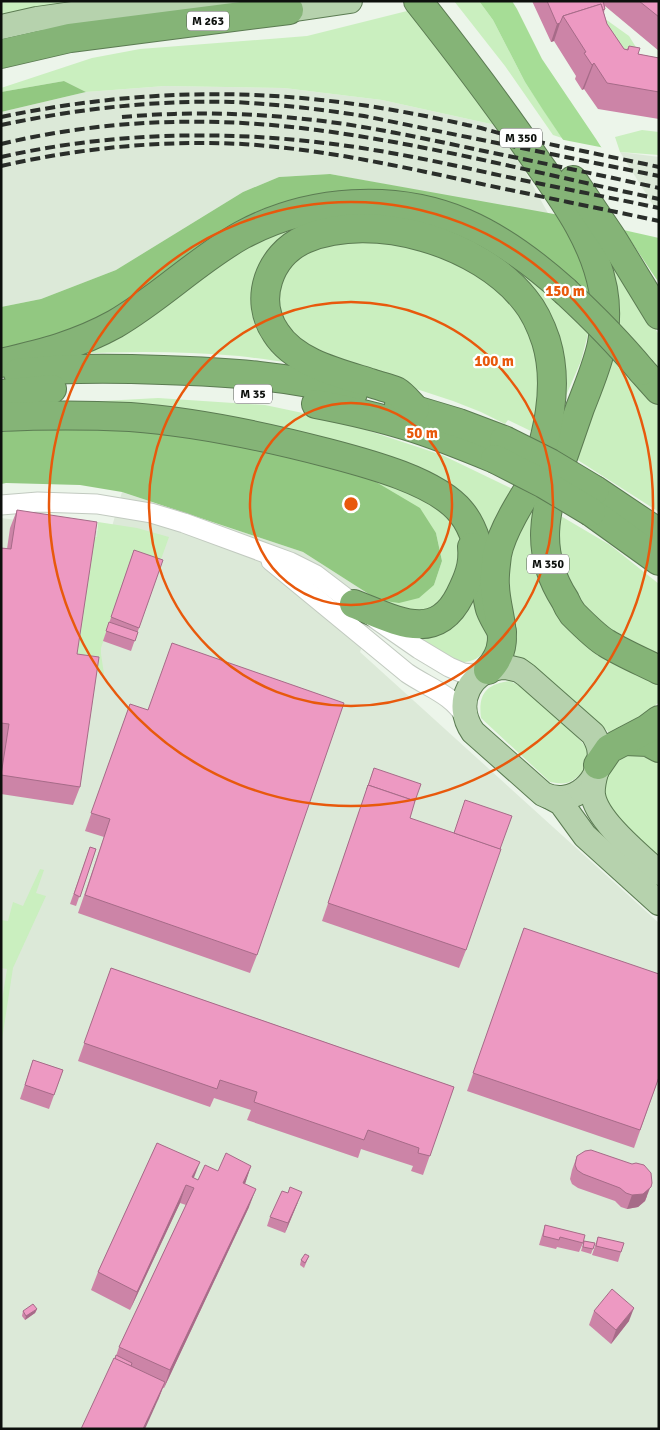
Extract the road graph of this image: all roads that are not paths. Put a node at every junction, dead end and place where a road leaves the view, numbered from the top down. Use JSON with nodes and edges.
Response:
{"nodes":[{"id":1,"x":350,"y":1,"type":"edge"},
{"id":2,"x":418,"y":1,"type":"edge"},
{"id":3,"x":442,"y":1,"type":"edge"},
{"id":4,"x":289,"y":10,"type":"junction"},
{"id":5,"x":1,"y":27,"type":"edge"},
{"id":6,"x":1,"y":54,"type":"edge"},
{"id":7,"x":634,"y":275,"type":"junction"},
{"id":8,"x":659,"y":309,"type":"edge"},
{"id":9,"x":659,"y":315,"type":"edge"},
{"id":10,"x":1,"y":363,"type":"edge"},
{"id":11,"x":1,"y":375,"type":"edge"},
{"id":12,"x":650,"y":381,"type":"edge"},
{"id":13,"x":1,"y":394,"type":"edge"},
{"id":14,"x":415,"y":409,"type":"junction"},
{"id":15,"x":579,"y":410,"type":"junction"},
{"id":16,"x":1,"y":416,"type":"edge"},
{"id":17,"x":499,"y":450,"type":"junction"},
{"id":18,"x":529,"y":487,"type":"junction"},
{"id":19,"x":593,"y":501,"type":"junction"},
{"id":20,"x":1,"y":506,"type":"edge"},
{"id":21,"x":470,"y":523,"type":"junction"},
{"id":22,"x":659,"y":533,"type":"edge"},
{"id":23,"x":258,"y":551,"type":"junction"},
{"id":24,"x":659,"y":561,"type":"edge"},
{"id":25,"x":354,"y":604,"type":"junction"},
{"id":26,"x":502,"y":632,"type":"junction"},
{"id":27,"x":659,"y":670,"type":"edge"},
{"id":28,"x":485,"y":672,"type":"junction"},
{"id":29,"x":466,"y":718,"type":"junction"},
{"id":30,"x":659,"y":720,"type":"edge"},
{"id":31,"x":625,"y":740,"type":"junction"},
{"id":32,"x":659,"y":748,"type":"edge"},
{"id":33,"x":597,"y":768,"type":"junction"},
{"id":34,"x":550,"y":797,"type":"junction"},
{"id":35,"x":659,"y":873,"type":"edge"},
{"id":36,"x":659,"y":903,"type":"edge"}],
"edges":[{"from":1,"to":4,"type":"main road","number":"M 263"},
{"from":2,"to":15,"type":"highway","number":"M 350"},
{"from":3,"to":7,"type":"highway","number":"M 350"},
{"from":4,"to":5,"type":"main road","number":"M 263"},
{"from":4,"to":6,"type":"highway","number":"M 263"},
{"from":7,"to":8,"type":"highway","number":"M 350"},
{"from":7,"to":9,"type":"highway","number":"M 350"},
{"from":10,"to":12,"type":"highway","bridge":true},
{"from":11,"to":14,"type":"highway","number":"M 35"},
{"from":13,"to":17,"type":"highway","number":"M 35"},
{"from":14,"to":17,"type":"highway","number":"M 35"},
{"from":14,"to":18,"type":"highway"},
{"from":15,"to":18,"type":"highway","number":"M 350"},
{"from":15,"to":27,"type":"highway","number":"M 350"},
{"from":16,"to":21,"type":"highway"},
{"from":17,"to":19,"type":"highway","number":"M 35","bridge":true},
{"from":18,"to":26,"type":"highway","number":"M 350"},
{"from":19,"to":22,"type":"highway","number":"M 35"},
{"from":19,"to":24,"type":"highway","number":"M 35"},
{"from":20,"to":23,"type":"street"},
{"from":21,"to":25,"type":"highway"},
{"from":21,"to":26,"type":"highway"},
{"from":23,"to":25,"type":"street"},
{"from":23,"to":29,"type":"street"},
{"from":25,"to":28,"type":"street"},
{"from":26,"to":28,"type":"highway"},
{"from":28,"to":29,"type":"main road"},
{"from":28,"to":33,"type":"main road"},
{"from":29,"to":34,"type":"main road"},
{"from":30,"to":31,"type":"highway"},
{"from":31,"to":32,"type":"highway"},
{"from":31,"to":33,"type":"highway"},
{"from":33,"to":34,"type":"main road"},
{"from":33,"to":35,"type":"main road"},
{"from":34,"to":36,"type":"main road"}]}
